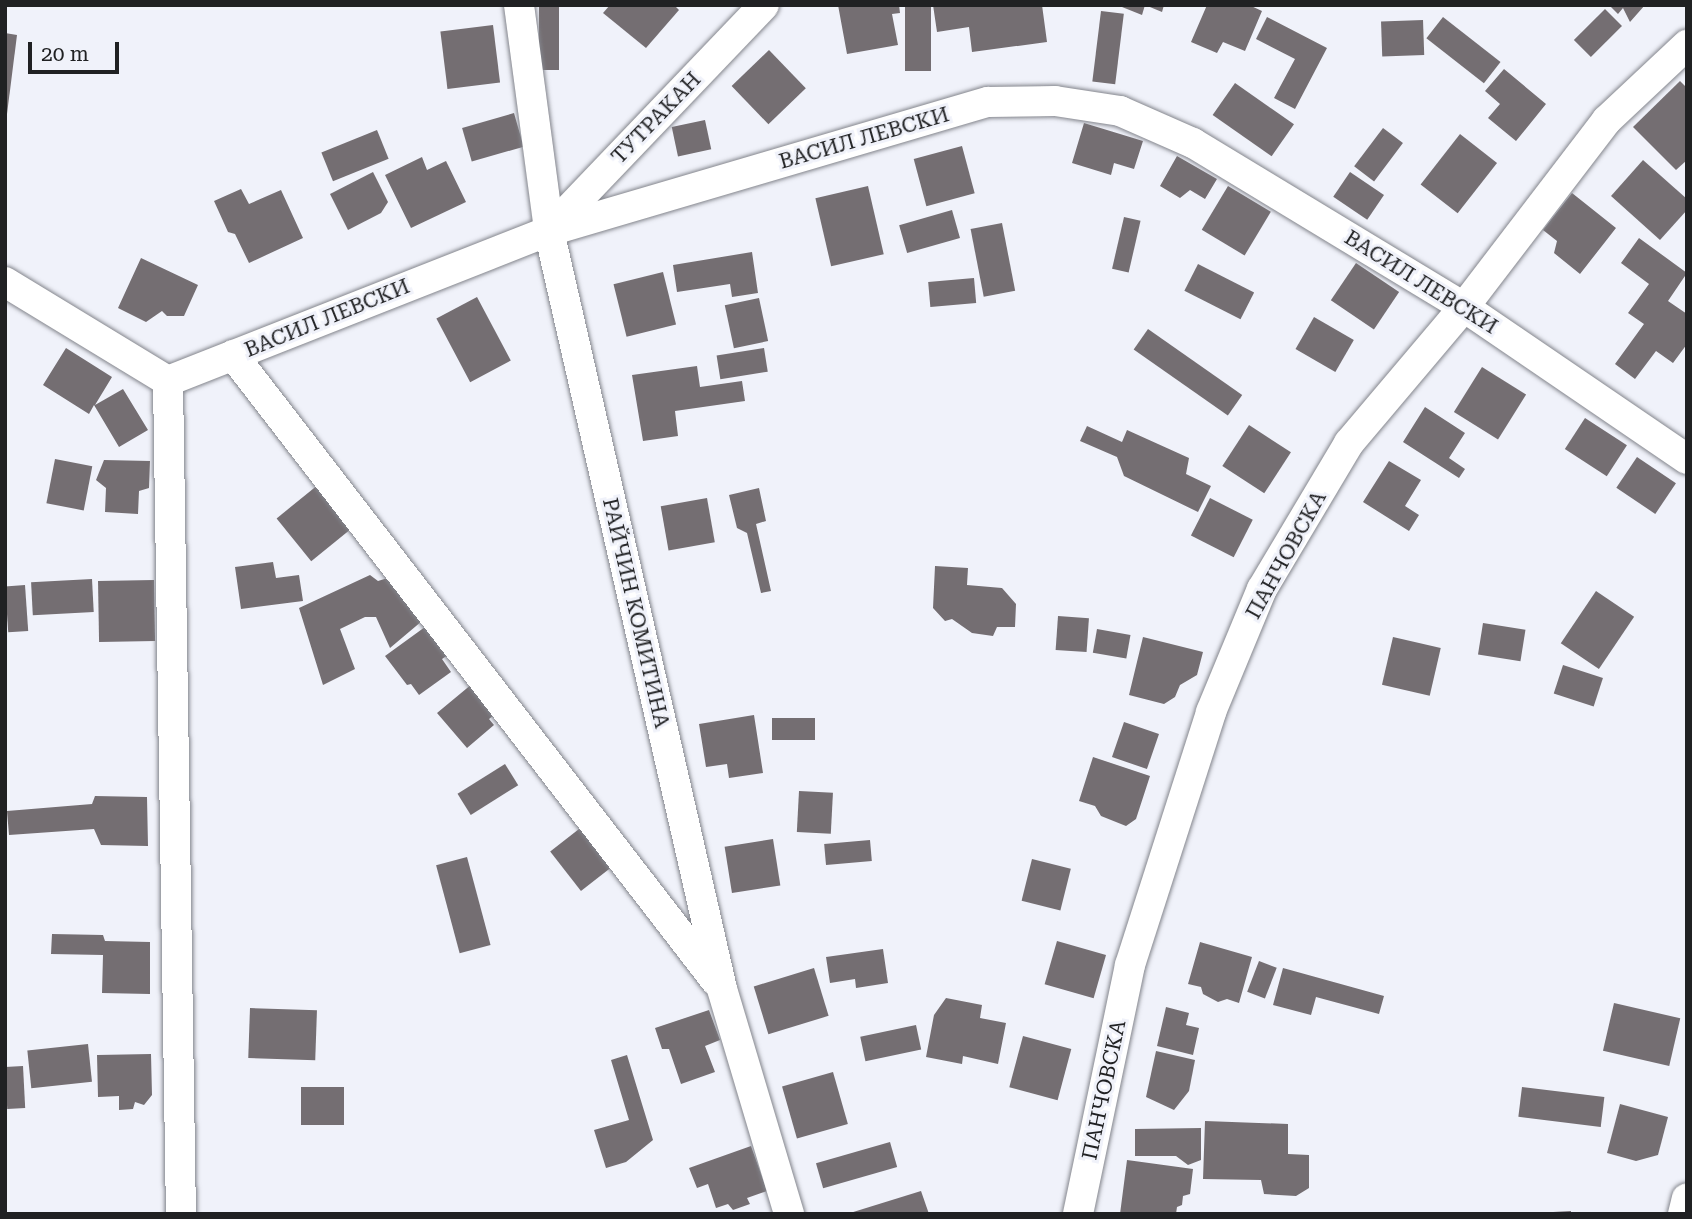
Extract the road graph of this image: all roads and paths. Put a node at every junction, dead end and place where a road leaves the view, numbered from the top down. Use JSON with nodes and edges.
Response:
{"nodes":[{"id":1,"x":519,"y":5,"type":"edge"},
{"id":2,"x":764,"y":5,"type":"edge"},
{"id":3,"x":1687,"y":45,"type":"edge"},
{"id":4,"x":549,"y":230,"type":"junction"},
{"id":5,"x":5,"y":282,"type":"edge"},
{"id":6,"x":1464,"y":307,"type":"junction"},
{"id":7,"x":233,"y":355,"type":"junction"},
{"id":8,"x":168,"y":381,"type":"junction"},
{"id":9,"x":1687,"y":459,"type":"edge"},
{"id":10,"x":722,"y":989,"type":"junction"},
{"id":11,"x":1687,"y":1198,"type":"edge"},
{"id":12,"x":181,"y":1214,"type":"edge"},
{"id":13,"x":789,"y":1214,"type":"edge"},
{"id":14,"x":1078,"y":1214,"type":"edge"},
{"id":15,"x":1683,"y":1214,"type":"edge"}],
"edges":[{"from":1,"to":4,"type":"street","name":"РАЙЧИН КОМИТИНА"},
{"from":2,"to":4,"type":"street","name":"ТУТРАКАН"},
{"from":3,"to":6,"type":"street","name":"ПАНЧОВСКА"},
{"from":4,"to":6,"type":"street","name":"ВАСИЛ ЛЕВСКИ"},
{"from":4,"to":7,"type":"street","name":"ВАСИЛ ЛЕВСКИ"},
{"from":4,"to":10,"type":"street","name":"РАЙЧИН КОМИТИНА"},
{"from":5,"to":8,"type":"street"},
{"from":6,"to":9,"type":"street","name":"ВАСИЛ ЛЕВСКИ"},
{"from":6,"to":14,"type":"street","name":"ПАНЧОВСКА"},
{"from":7,"to":8,"type":"street","name":"ВАСИЛ ЛЕВСКИ"},
{"from":7,"to":10,"type":"street"},
{"from":8,"to":12,"type":"street"},
{"from":10,"to":13,"type":"street","name":"РАЙЧИН КОМИТИНА"},
{"from":11,"to":15,"type":"street"}]}
